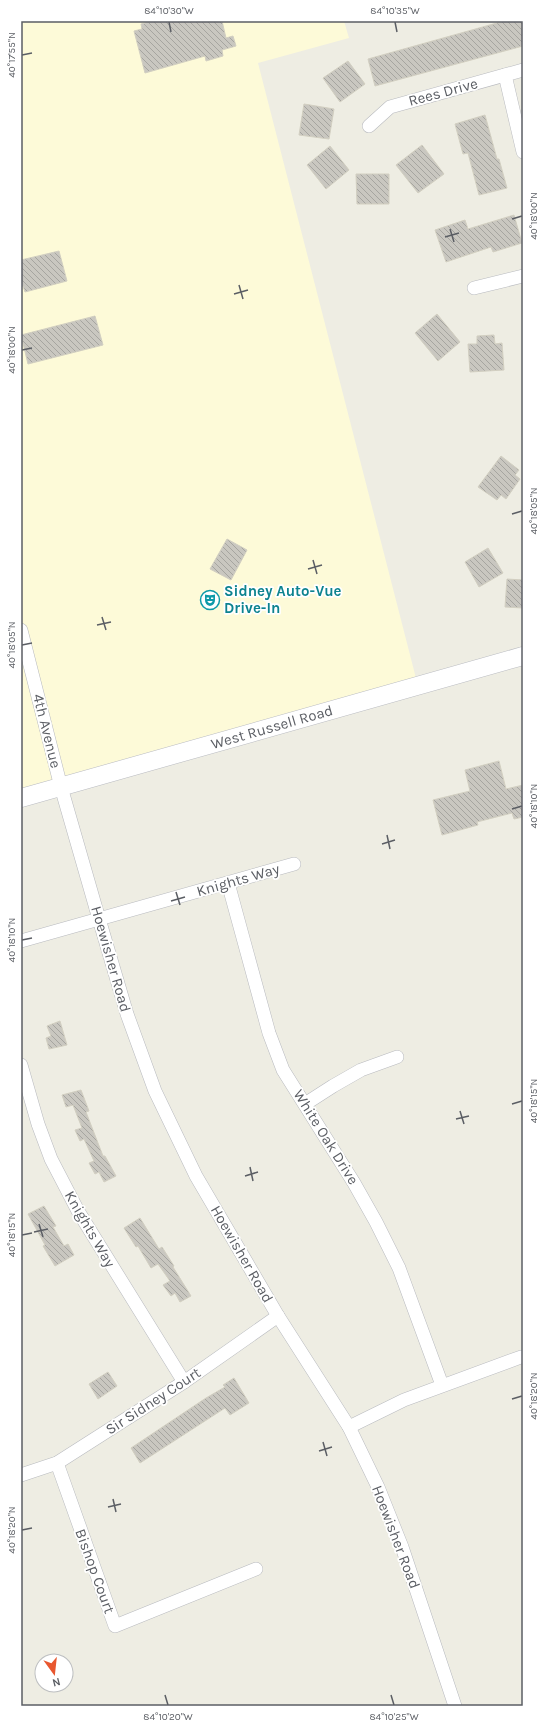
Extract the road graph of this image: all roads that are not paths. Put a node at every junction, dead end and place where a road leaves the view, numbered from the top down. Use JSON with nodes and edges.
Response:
{"nodes":[{"id":1,"x":523,"y":70,"type":"edge"},
{"id":2,"x":505,"y":75,"type":"junction"},
{"id":3,"x":369,"y":126,"type":"dead end"},
{"id":4,"x":523,"y":152,"type":"edge"},
{"id":5,"x":523,"y":276,"type":"edge"},
{"id":6,"x":474,"y":288,"type":"dead end"},
{"id":7,"x":21,"y":630,"type":"edge"},
{"id":8,"x":523,"y":656,"type":"edge"},
{"id":9,"x":61,"y":787,"type":"junction"},
{"id":10,"x":21,"y":798,"type":"edge"},
{"id":11,"x":294,"y":864,"type":"dead end"},
{"id":12,"x":228,"y":883,"type":"junction"},
{"id":13,"x":99,"y":919,"type":"junction"},
{"id":14,"x":21,"y":941,"type":"edge"},
{"id":15,"x":398,"y":1057,"type":"dead end"},
{"id":16,"x":21,"y":1065,"type":"edge"},
{"id":17,"x":305,"y":1104,"type":"junction"},
{"id":18,"x":278,"y":1316,"type":"junction"},
{"id":19,"x":521,"y":1357,"type":"dead end"},
{"id":20,"x":184,"y":1382,"type":"junction"},
{"id":21,"x":442,"y":1385,"type":"junction"},
{"id":22,"x":348,"y":1427,"type":"junction"},
{"id":23,"x":57,"y":1462,"type":"junction"},
{"id":24,"x":21,"y":1475,"type":"edge"},
{"id":25,"x":256,"y":1568,"type":"dead end"},
{"id":26,"x":455,"y":1706,"type":"edge"}],
"edges":[{"from":1,"to":2,"type":"street","name":"Rees Drive"},
{"from":2,"to":3,"type":"street","name":"Rees Drive"},
{"from":2,"to":4,"type":"street"},
{"from":5,"to":6,"type":"street"},
{"from":7,"to":9,"type":"street","name":"4th Avenue"},
{"from":8,"to":9,"type":"street","name":"West Russell Road"},
{"from":9,"to":10,"type":"street","name":"West Russell Road"},
{"from":9,"to":13,"type":"street","name":"Hoewisher Road"},
{"from":11,"to":12,"type":"street","name":"Knights Way"},
{"from":12,"to":13,"type":"street","name":"Knights Way"},
{"from":12,"to":17,"type":"street","name":"White Oak Drive"},
{"from":13,"to":14,"type":"street","name":"Knights Way"},
{"from":13,"to":18,"type":"street","name":"Hoewisher Road"},
{"from":15,"to":17,"type":"street"},
{"from":16,"to":20,"type":"street","name":"Knights Way"},
{"from":17,"to":21,"type":"street","name":"White Oak Drive"},
{"from":18,"to":20,"type":"street","name":"Sir Sidney Court"},
{"from":18,"to":22,"type":"street","name":"Hoewisher Road"},
{"from":19,"to":21,"type":"street"},
{"from":20,"to":23,"type":"street","name":"Sir Sidney Court"},
{"from":21,"to":22,"type":"street"},
{"from":22,"to":26,"type":"street","name":"Hoewisher Road"},
{"from":23,"to":24,"type":"street","name":"Sir Sidney Court"},
{"from":23,"to":25,"type":"street","name":"Bishop Court"}]}
